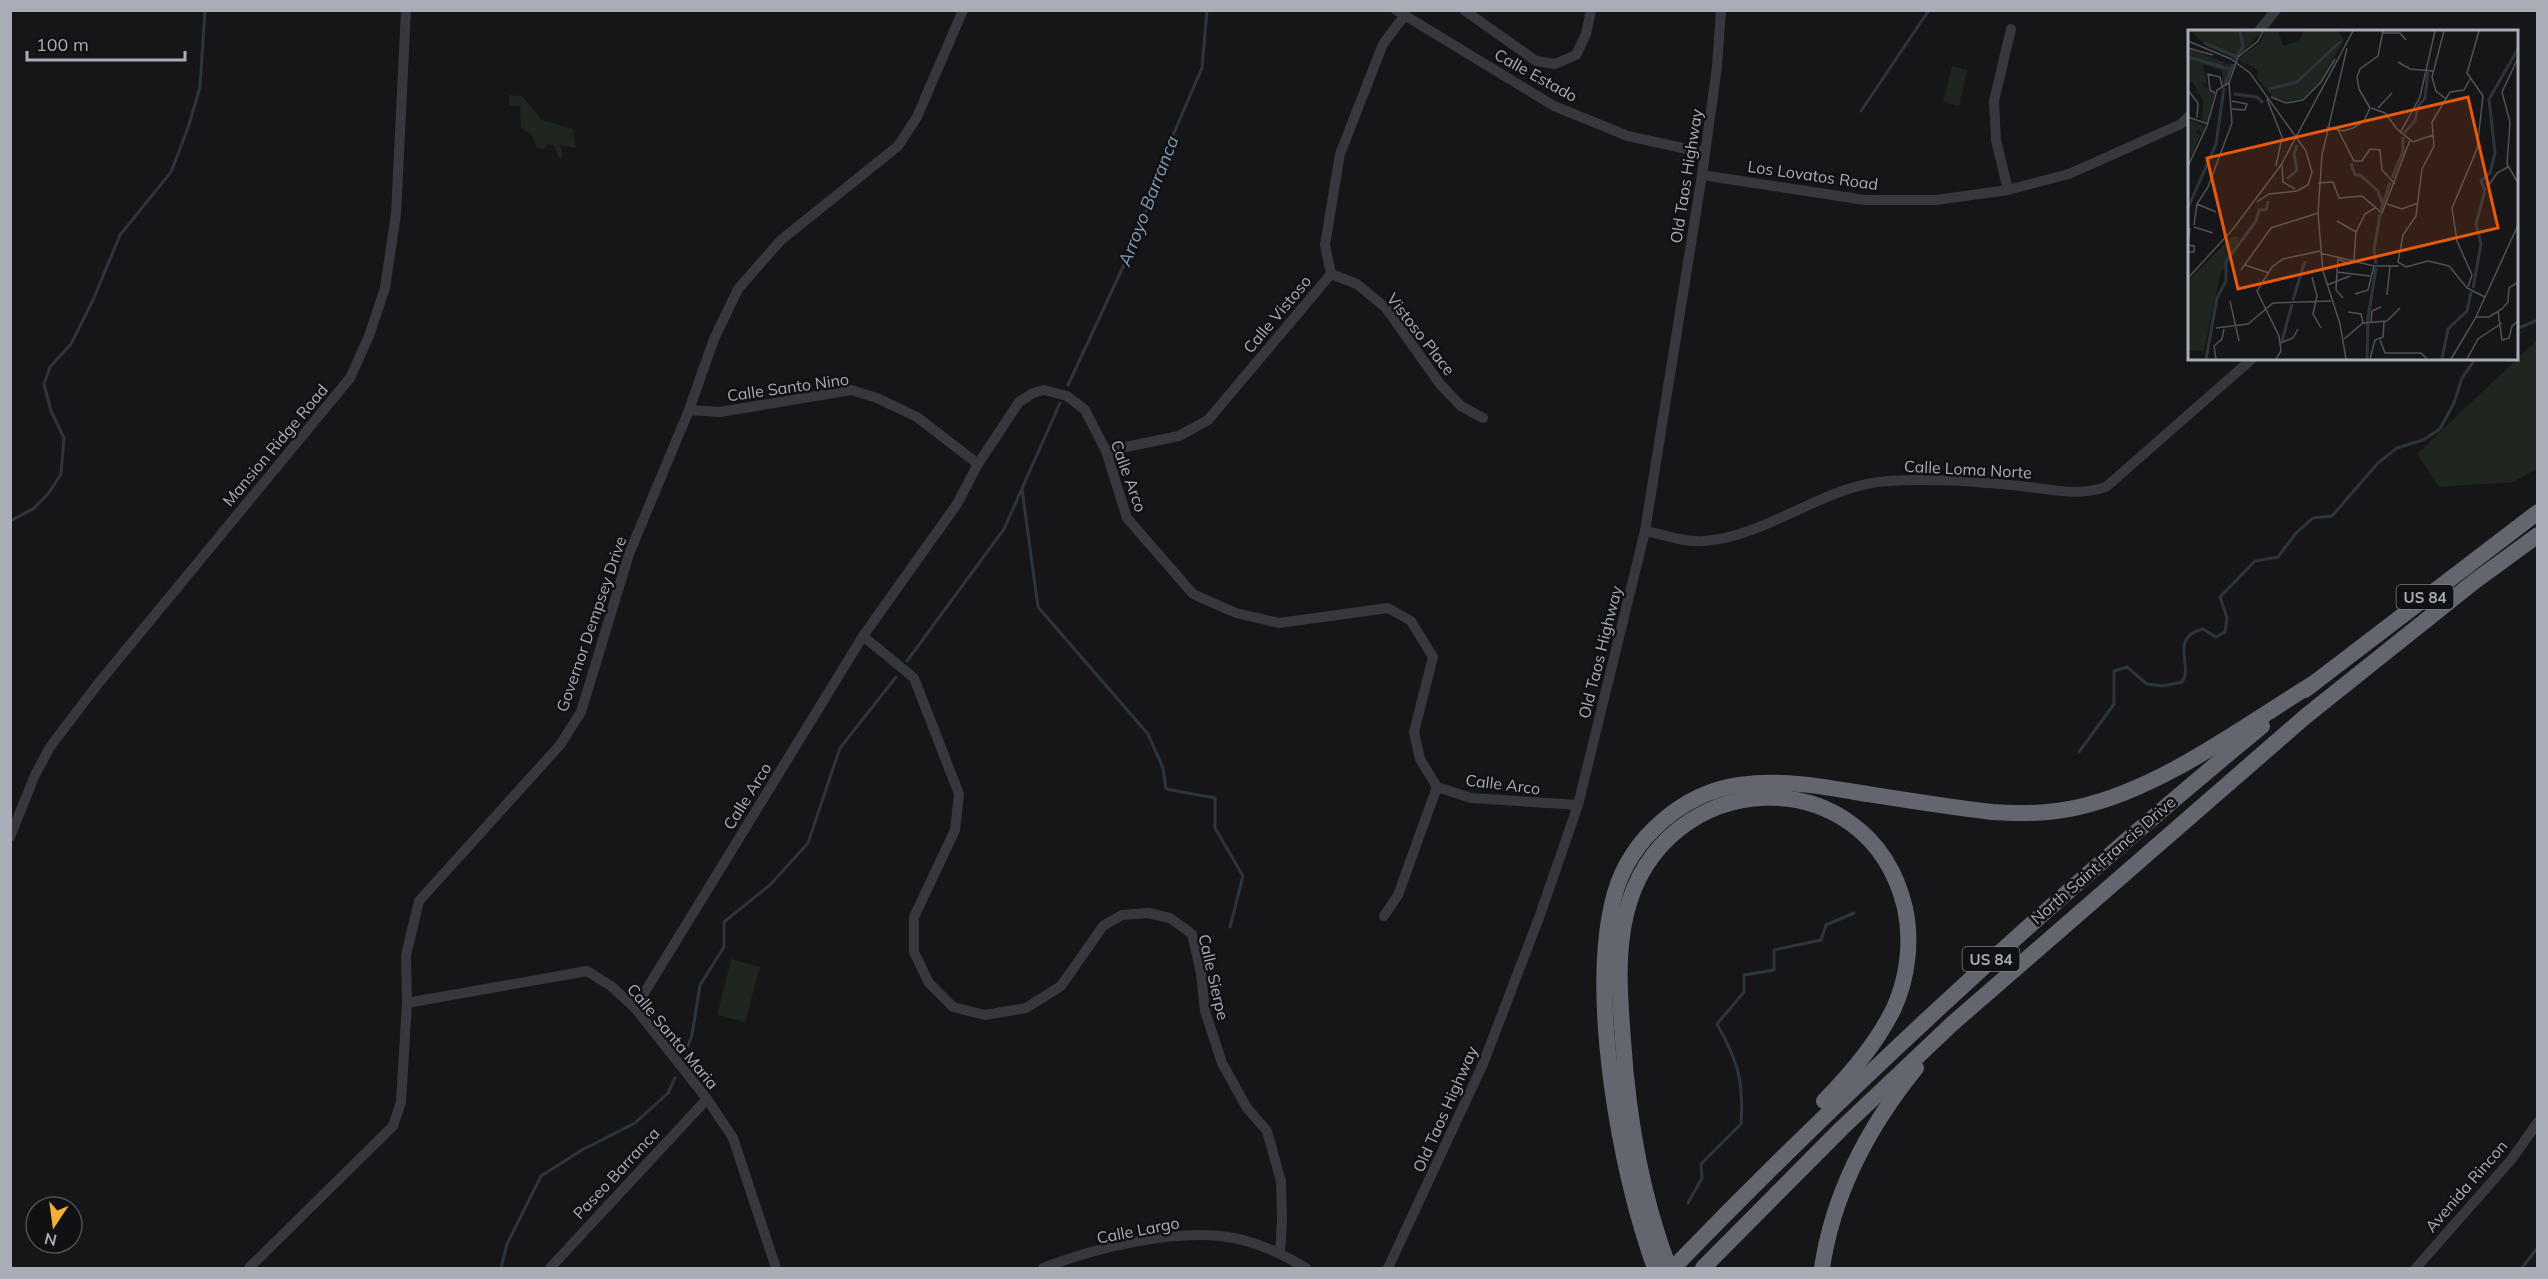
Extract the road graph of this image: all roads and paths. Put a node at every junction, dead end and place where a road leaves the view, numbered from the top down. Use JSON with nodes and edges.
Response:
{"nodes":[{"id":1,"x":406,"y":10,"type":"edge"},
{"id":2,"x":963,"y":10,"type":"edge"},
{"id":3,"x":1464,"y":10,"type":"edge"},
{"id":4,"x":1591,"y":10,"type":"edge"},
{"id":5,"x":1721,"y":10,"type":"edge"},
{"id":6,"x":2276,"y":10,"type":"edge"},
{"id":7,"x":1401,"y":13,"type":"edge"},
{"id":8,"x":2011,"y":29,"type":"dead end"},
{"id":9,"x":2260,"y":30,"type":"edge"},
{"id":10,"x":2188,"y":117,"type":"edge"},
{"id":11,"x":1705,"y":153,"type":"junction"},
{"id":12,"x":1702,"y":175,"type":"junction"},
{"id":13,"x":2008,"y":190,"type":"junction"},
{"id":14,"x":1331,"y":274,"type":"junction"},
{"id":15,"x":2251,"y":360,"type":"edge"},
{"id":16,"x":688,"y":410,"type":"junction"},
{"id":17,"x":1483,"y":418,"type":"dead end"},
{"id":18,"x":1106,"y":451,"type":"junction"},
{"id":19,"x":978,"y":464,"type":"junction"},
{"id":20,"x":2538,"y":512,"type":"edge"},
{"id":21,"x":1645,"y":531,"type":"junction"},
{"id":22,"x":2538,"y":536,"type":"edge"},
{"id":23,"x":863,"y":636,"type":"junction"},
{"id":24,"x":2314,"y":683,"type":"junction"},
{"id":25,"x":1437,"y":787,"type":"junction"},
{"id":26,"x":1578,"y":805,"type":"junction"},
{"id":27,"x":10,"y":837,"type":"edge"},
{"id":28,"x":1384,"y":916,"type":"dead end"},
{"id":29,"x":407,"y":1003,"type":"junction"},
{"id":30,"x":634,"y":1008,"type":"junction"},
{"id":31,"x":1953,"y":1023,"type":"junction"},
{"id":32,"x":707,"y":1099,"type":"junction"},
{"id":33,"x":2538,"y":1122,"type":"edge"},
{"id":34,"x":1775,"y":1164,"type":"junction"},
{"id":35,"x":1280,"y":1253,"type":"junction"},
{"id":36,"x":249,"y":1269,"type":"edge"},
{"id":37,"x":550,"y":1269,"type":"edge"},
{"id":38,"x":776,"y":1269,"type":"edge"},
{"id":39,"x":1043,"y":1269,"type":"edge"},
{"id":40,"x":1306,"y":1269,"type":"edge"},
{"id":41,"x":1388,"y":1269,"type":"edge"},
{"id":42,"x":1655,"y":1269,"type":"edge"},
{"id":43,"x":1671,"y":1269,"type":"edge"},
{"id":44,"x":1703,"y":1269,"type":"edge"},
{"id":45,"x":1822,"y":1269,"type":"edge"},
{"id":46,"x":2416,"y":1269,"type":"edge"}],
"edges":[{"from":1,"to":27,"type":"street","name":"Mansion Ridge Road"},
{"from":2,"to":16,"type":"street","name":"Governor Dempsey Drive"},
{"from":3,"to":4,"type":"street"},
{"from":5,"to":11,"type":"street","name":"Old Taos Highway"},
{"from":6,"to":9,"type":"street"},
{"from":7,"to":11,"type":"street","name":"Calle Estado"},
{"from":7,"to":14,"type":"street","name":"Calle Vistoso"},
{"from":8,"to":13,"type":"street"},
{"from":10,"to":13,"type":"street","name":"Los Lovatos Road"},
{"from":11,"to":12,"type":"street","name":"Old Taos Highway"},
{"from":12,"to":13,"type":"street","name":"Los Lovatos Road"},
{"from":12,"to":21,"type":"street","name":"Old Taos Highway"},
{"from":14,"to":17,"type":"street","name":"Vistoso Place"},
{"from":14,"to":18,"type":"street","name":"Calle Vistoso"},
{"from":15,"to":21,"type":"street","name":"Calle Loma Norte"},
{"from":16,"to":19,"type":"street","name":"Calle Santo Nino"},
{"from":16,"to":29,"type":"street","name":"Governor Dempsey Drive"},
{"from":18,"to":19,"type":"street","name":"Calle Arco"},
{"from":18,"to":25,"type":"street","name":"Calle Arco"},
{"from":19,"to":23,"type":"street","name":"Calle Arco"},
{"from":20,"to":24,"type":"highway","name":"North Saint Francis Drive","number":"US 84"},
{"from":21,"to":26,"type":"street","name":"Old Taos Highway"},
{"from":22,"to":31,"type":"highway","name":"North Saint Francis Drive","number":"US 84"},
{"from":23,"to":30,"type":"street","name":"Calle Arco"},
{"from":23,"to":35,"type":"street","name":"Calle Sierpe"},
{"from":24,"to":34,"type":"highway","name":"North Saint Francis Drive","number":"US 84"},
{"from":24,"to":42,"type":"highway"},
{"from":25,"to":26,"type":"street","name":"Calle Arco"},
{"from":25,"to":28,"type":"street"},
{"from":26,"to":41,"type":"street","name":"Old Taos Highway"},
{"from":29,"to":30,"type":"street","name":"Calle Santa Maria"},
{"from":29,"to":36,"type":"street","name":"Governor Dempsey Drive"},
{"from":30,"to":32,"type":"street","name":"Calle Santa Maria"},
{"from":31,"to":44,"type":"highway","name":"North Saint Francis Drive","number":"US 84"},
{"from":31,"to":45,"type":"highway"},
{"from":32,"to":37,"type":"street","name":"Paseo Barranca"},
{"from":32,"to":38,"type":"street","name":"Calle Santa Maria"},
{"from":33,"to":46,"type":"street","name":"Avenida Rincon"},
{"from":34,"to":43,"type":"highway","name":"North Saint Francis Drive","number":"US 84"},
{"from":34,"to":43,"type":"highway"},
{"from":35,"to":39,"type":"street","name":"Calle Largo"},
{"from":35,"to":40,"type":"street","name":"Calle Largo"}]}
